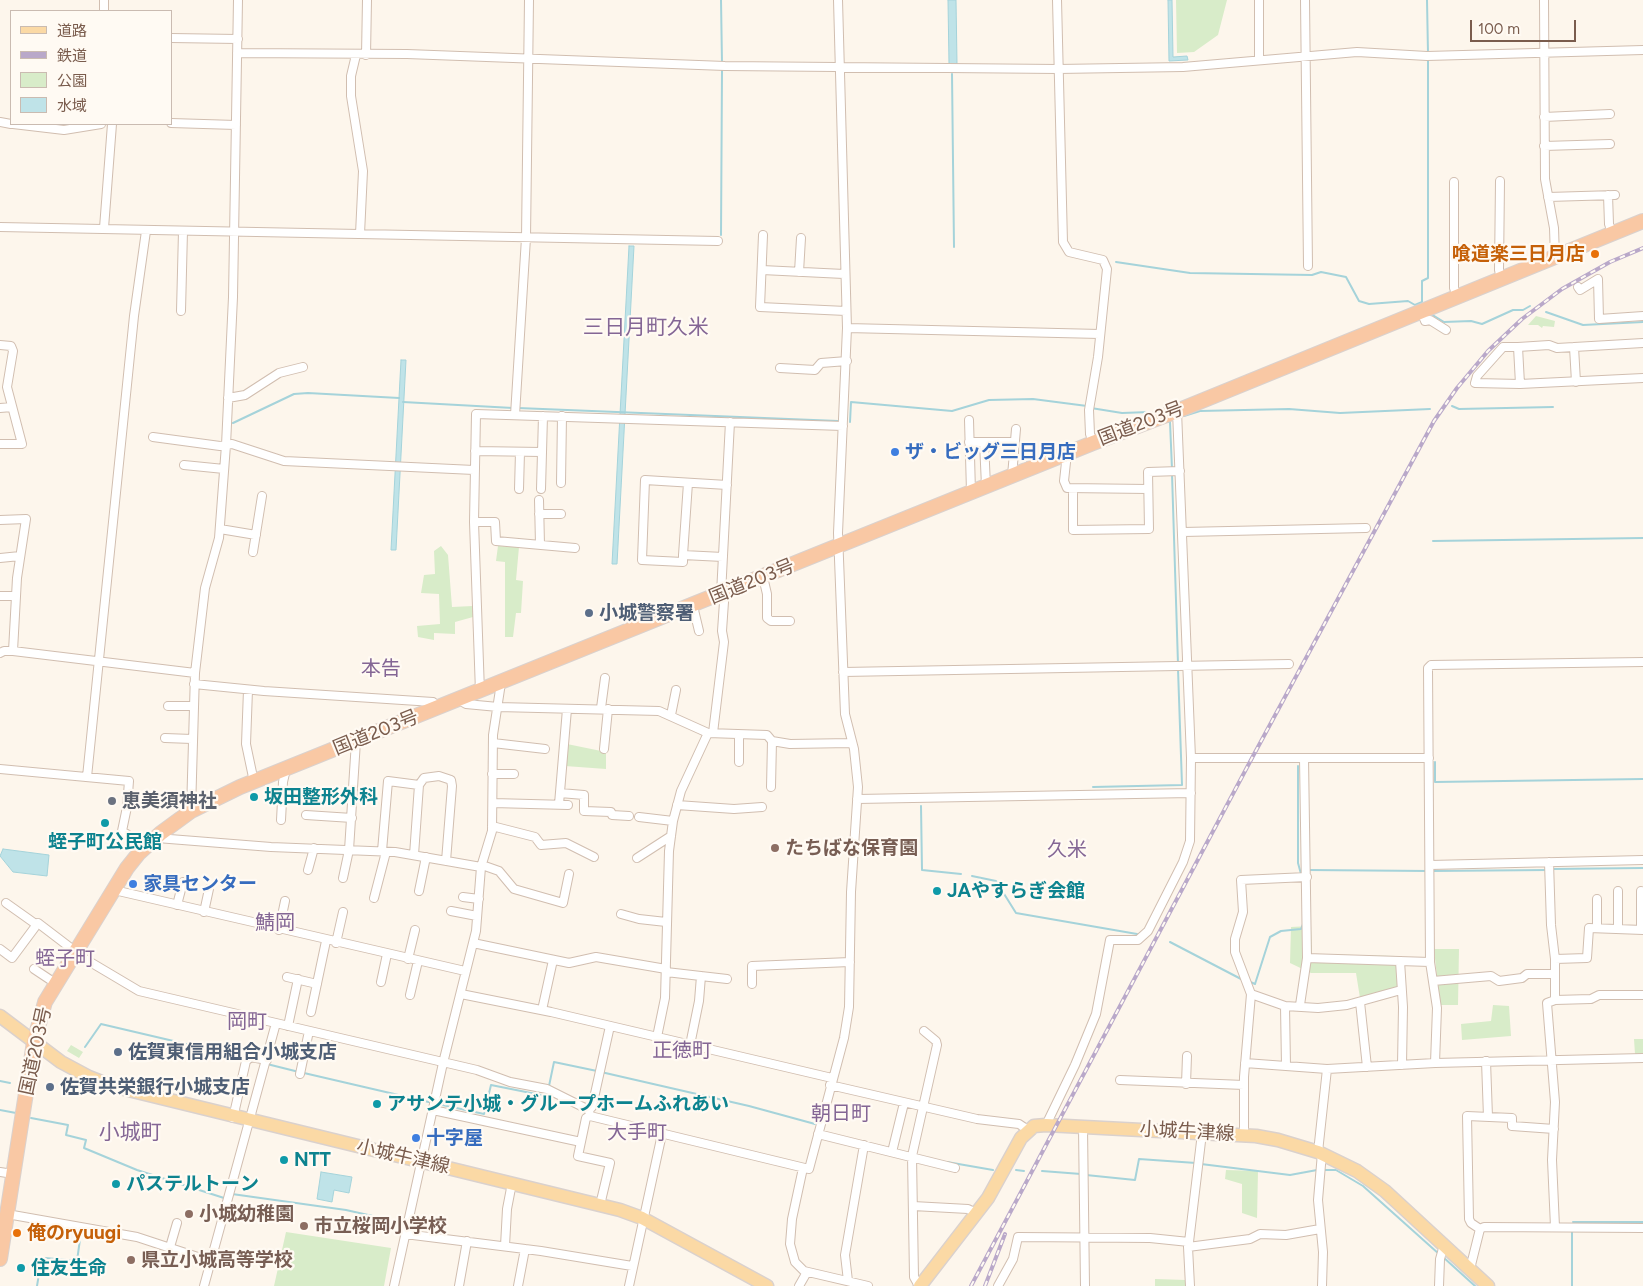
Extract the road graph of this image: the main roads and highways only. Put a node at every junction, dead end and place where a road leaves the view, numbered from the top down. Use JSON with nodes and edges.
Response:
{"nodes":[{"id":1,"x":1643,"y":221,"type":"edge"},
{"id":2,"x":0,"y":1016,"type":"edge"},
{"id":3,"x":34,"y":1042,"type":"junction"},
{"id":4,"x":7,"y":1173,"type":"edge"},
{"id":5,"x":0,"y":1260,"type":"edge"},
{"id":6,"x":748,"y":1281,"type":"edge"},
{"id":7,"x":767,"y":1286,"type":"edge"},
{"id":8,"x":920,"y":1286,"type":"edge"},
{"id":9,"x":1488,"y":1286,"type":"edge"}],
"edges":[{"from":1,"to":3,"type":"highway","name":"国道203号"},
{"from":2,"to":3,"type":"main road","name":"小城牛津線"},
{"from":3,"to":4,"type":"highway","name":"国道203号"},
{"from":3,"to":6,"type":"main road","name":"小城牛津線"},
{"from":4,"to":5,"type":"highway","name":"国道203号"},
{"from":6,"to":7,"type":"main road","name":"小城牛津線"},
{"from":8,"to":9,"type":"main road","name":"小城牛津線"}]}
